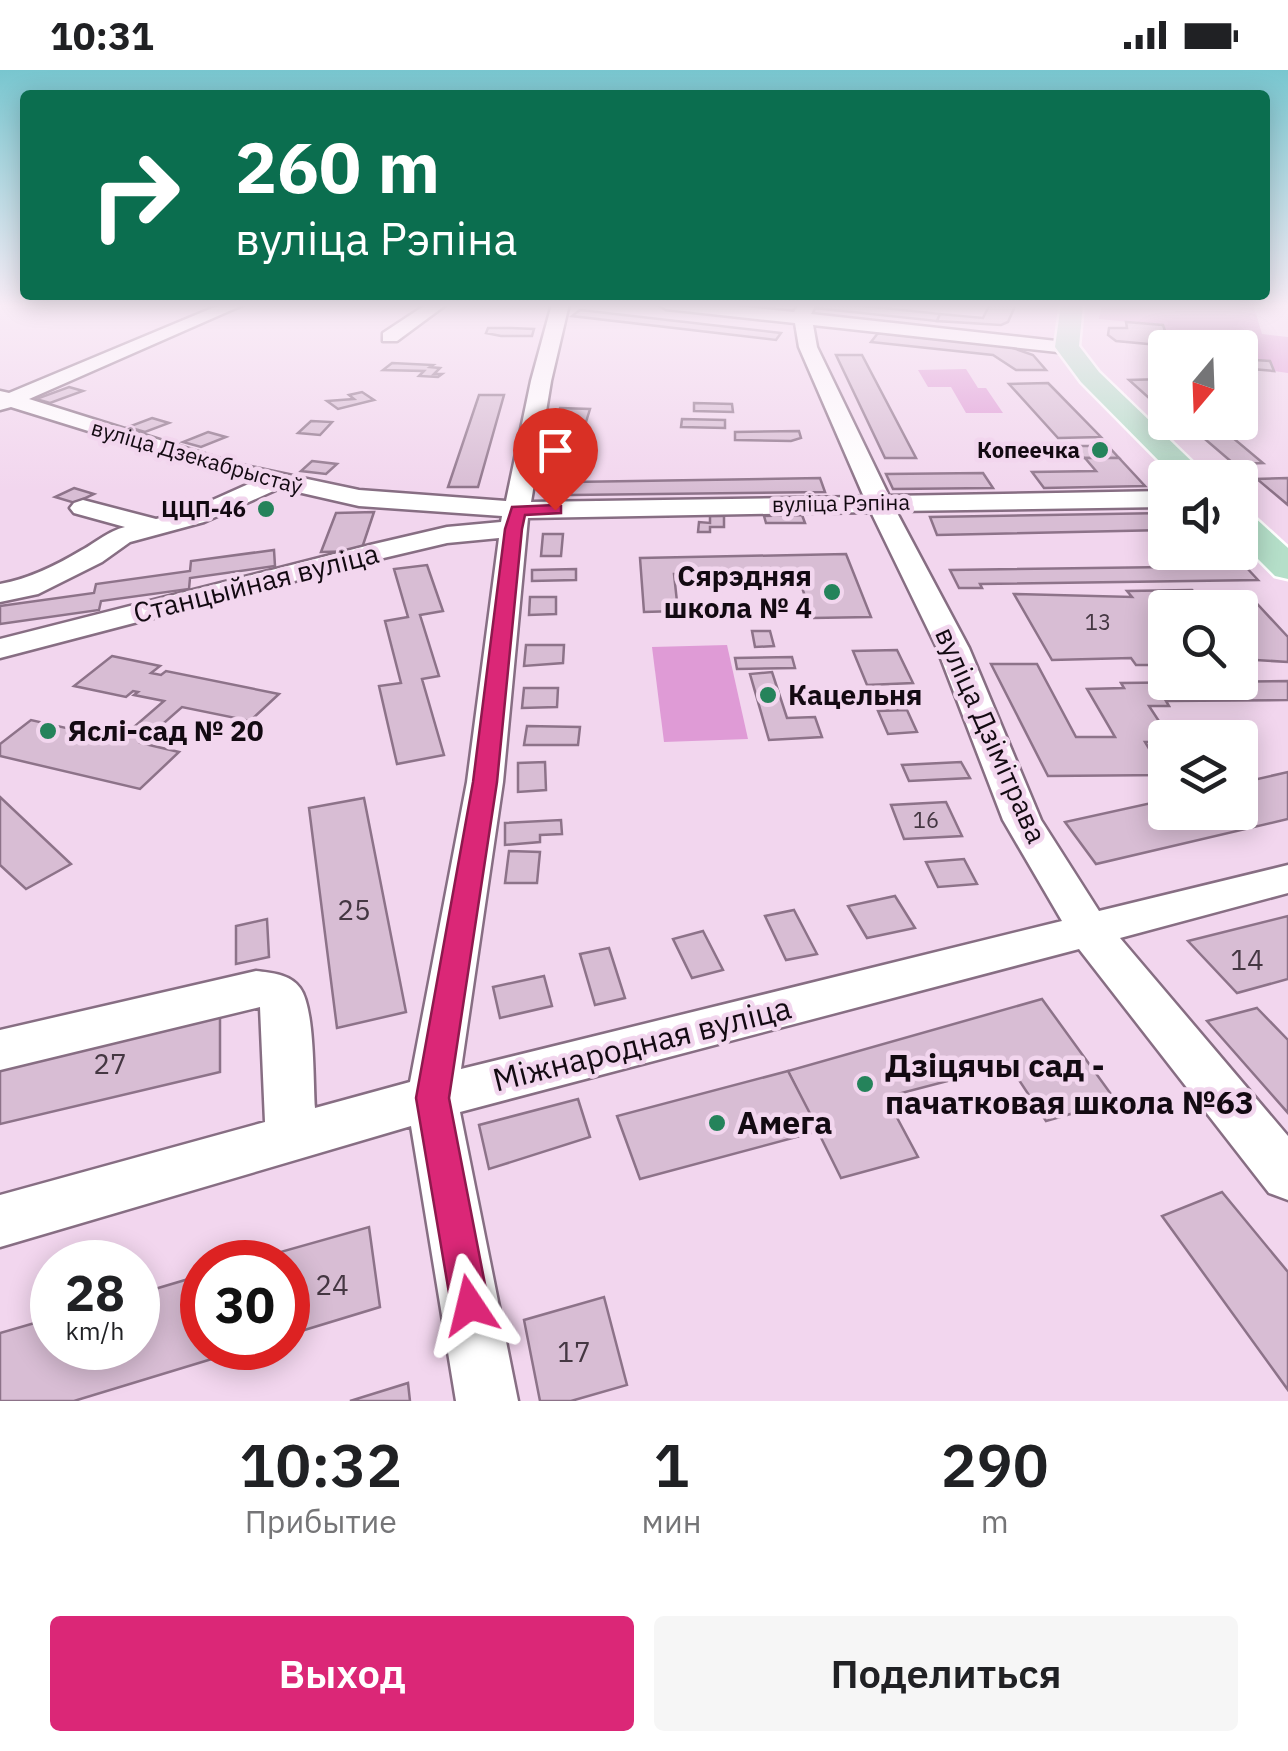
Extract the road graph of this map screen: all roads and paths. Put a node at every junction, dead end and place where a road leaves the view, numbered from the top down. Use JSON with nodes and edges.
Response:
{"nodes":[{"id":1,"x":88,"y":366,"type":"edge"},
{"id":2,"x":544,"y":366,"type":"edge"},
{"id":3,"x":817,"y":366,"type":"edge"},
{"id":4,"x":1082,"y":366,"type":"edge"},
{"id":5,"x":3,"y":401,"type":"edge"},
{"id":6,"x":1175,"y":460,"type":"edge"},
{"id":7,"x":274,"y":482,"type":"junction"},
{"id":8,"x":1148,"y":499,"type":"edge"},
{"id":9,"x":879,"y":502,"type":"junction"},
{"id":10,"x":83,"y":508,"type":"dead end"},
{"id":11,"x":515,"y":520,"type":"junction"},
{"id":12,"x":156,"y":527,"type":"junction"},
{"id":13,"x":1258,"y":539,"type":"edge"},
{"id":14,"x":62,"y":550,"type":"dead end"},
{"id":15,"x":1288,"y":568,"type":"edge"},
{"id":16,"x":0,"y":576,"type":"edge"},
{"id":17,"x":0,"y":593,"type":"edge"},
{"id":18,"x":0,"y":649,"type":"edge"},
{"id":19,"x":1288,"y":878,"type":"edge"},
{"id":20,"x":1089,"y":930,"type":"junction"},
{"id":21,"x":0,"y":1050,"type":"edge"},
{"id":22,"x":432,"y":1098,"type":"junction"},
{"id":23,"x":292,"y":1138,"type":"junction"},
{"id":24,"x":1288,"y":1176,"type":"edge"},
{"id":25,"x":0,"y":1221,"type":"edge"},
{"id":26,"x":487,"y":1401,"type":"edge"}],
"edges":[{"from":1,"to":5,"type":"street"},
{"from":2,"to":11,"type":"street"},
{"from":3,"to":9,"type":"street","name":"вуліца Дзімітрава"},
{"from":4,"to":6,"type":"main road"},
{"from":5,"to":7,"type":"street","name":"вуліца Дзекабрыстаў"},
{"from":7,"to":11,"type":"street","name":"вуліца Дзекабрыстаў"},
{"from":7,"to":12,"type":"street"},
{"from":8,"to":9,"type":"street","name":"вуліца Рэпіна"},
{"from":9,"to":11,"type":"street","name":"вуліца Рэпіна"},
{"from":9,"to":20,"type":"street","name":"вуліца Дзімітрава"},
{"from":10,"to":12,"type":"street"},
{"from":11,"to":18,"type":"street","name":"Станцыйная вуліца"},
{"from":11,"to":22,"type":"street"},
{"from":12,"to":17,"type":"street"},
{"from":13,"to":15,"type":"main road"},
{"from":14,"to":16,"type":"street"},
{"from":19,"to":20,"type":"street","name":"Міжнародная вуліца"},
{"from":20,"to":22,"type":"street","name":"Міжнародная вуліца"},
{"from":20,"to":24,"type":"street","name":"вуліца Дзімітрава"},
{"from":21,"to":23,"type":"street"},
{"from":22,"to":23,"type":"street","name":"Міжнародная вуліца"},
{"from":22,"to":26,"type":"street"},
{"from":23,"to":25,"type":"street","name":"Міжнародная вуліца"}]}
